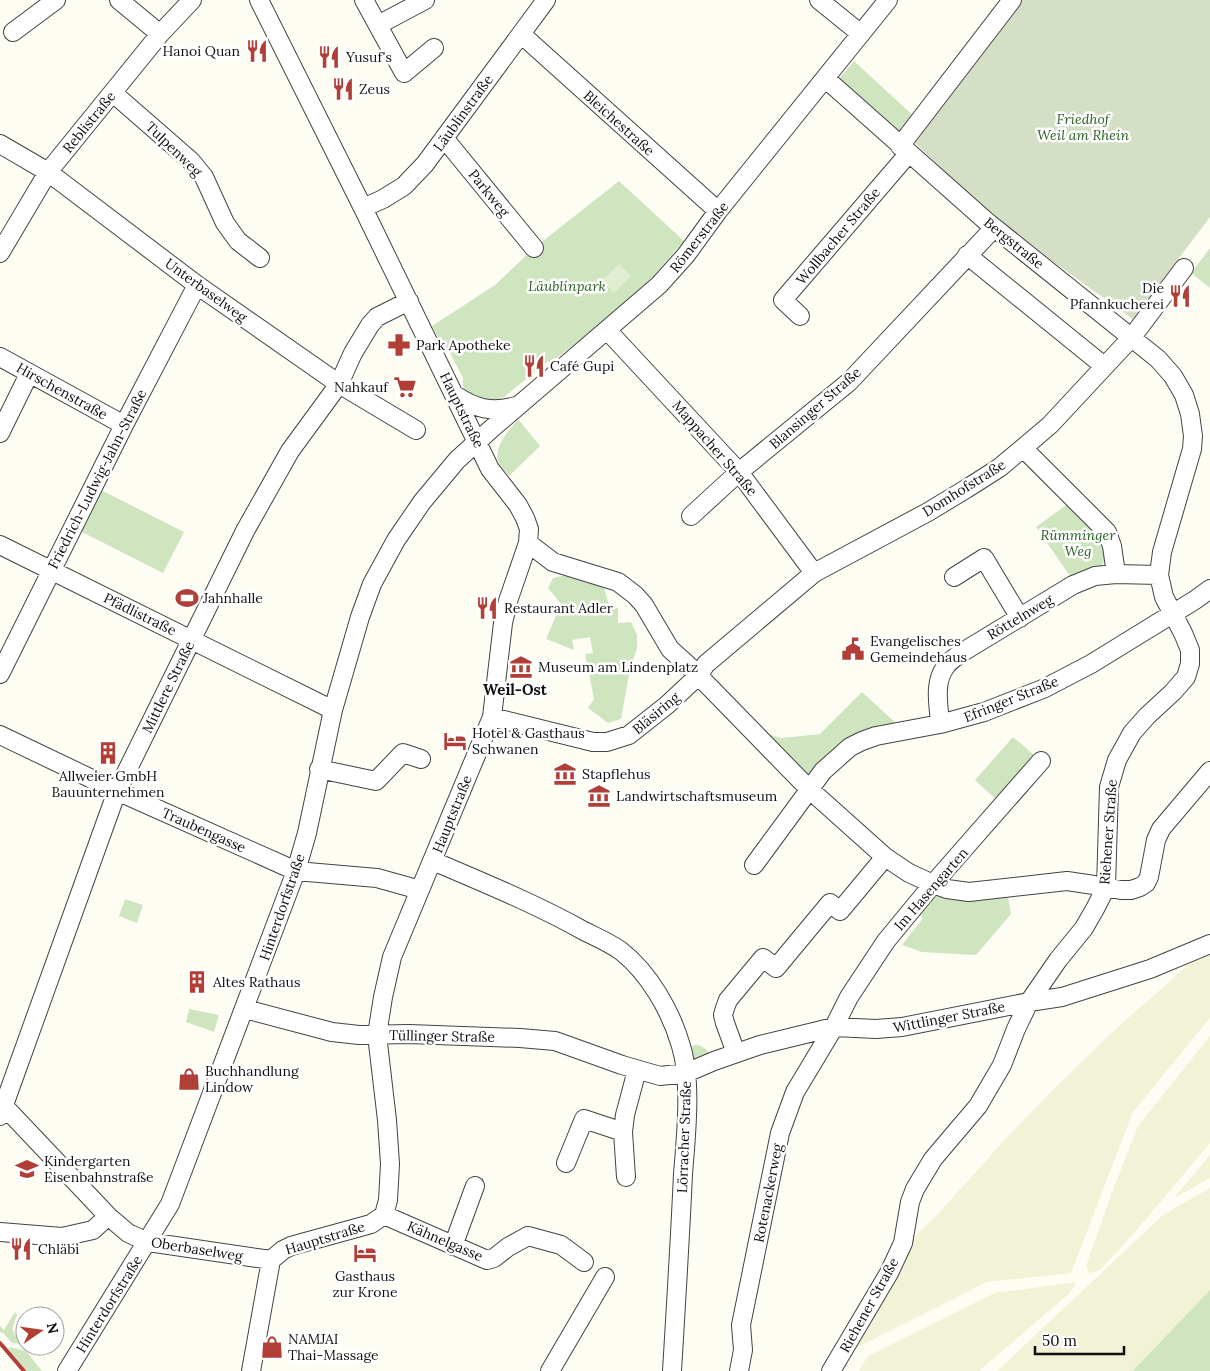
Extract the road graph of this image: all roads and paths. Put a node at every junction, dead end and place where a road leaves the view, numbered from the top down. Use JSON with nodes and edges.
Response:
{"nodes":[{"id":1,"x":56,"y":0,"type":"edge"},
{"id":2,"x":119,"y":0,"type":"edge"},
{"id":3,"x":192,"y":0,"type":"edge"},
{"id":4,"x":259,"y":0,"type":"edge"},
{"id":5,"x":364,"y":0,"type":"edge"},
{"id":6,"x":425,"y":0,"type":"edge"},
{"id":7,"x":546,"y":0,"type":"edge"},
{"id":8,"x":819,"y":0,"type":"edge"},
{"id":9,"x":888,"y":0,"type":"edge"},
{"id":10,"x":1012,"y":0,"type":"edge"},
{"id":11,"x":378,"y":25,"type":"junction"},
{"id":12,"x":14,"y":32,"type":"dead end"},
{"id":13,"x":160,"y":34,"type":"junction"},
{"id":14,"x":521,"y":34,"type":"junction"},
{"id":15,"x":860,"y":34,"type":"junction"},
{"id":16,"x":434,"y":48,"type":"dead end"},
{"id":17,"x":826,"y":79,"type":"junction"},
{"id":18,"x":113,"y":93,"type":"junction"},
{"id":19,"x":444,"y":138,"type":"junction"},
{"id":20,"x":0,"y":144,"type":"edge"},
{"id":21,"x":904,"y":150,"type":"junction"},
{"id":22,"x":48,"y":172,"type":"junction"},
{"id":23,"x":364,"y":208,"type":"junction"},
{"id":24,"x":718,"y":212,"type":"junction"},
{"id":25,"x":994,"y":228,"type":"junction"},
{"id":26,"x":534,"y":248,"type":"dead end"},
{"id":27,"x":0,"y":253,"type":"edge"},
{"id":28,"x":967,"y":256,"type":"junction"},
{"id":29,"x":260,"y":258,"type":"dead end"},
{"id":30,"x":1184,"y":268,"type":"dead end"},
{"id":31,"x":197,"y":285,"type":"junction"},
{"id":32,"x":409,"y":301,"type":"junction"},
{"id":33,"x":800,"y":316,"type":"dead end"},
{"id":34,"x":607,"y":330,"type":"junction"},
{"id":35,"x":1132,"y":337,"type":"junction"},
{"id":36,"x":0,"y":357,"type":"edge"},
{"id":37,"x":1104,"y":366,"type":"junction"},
{"id":38,"x":29,"y":374,"type":"junction"},
{"id":39,"x":339,"y":384,"type":"junction"},
{"id":40,"x":454,"y":395,"type":"junction"},
{"id":41,"x":519,"y":406,"type":"junction"},
{"id":42,"x":124,"y":425,"type":"junction"},
{"id":43,"x":416,"y":430,"type":"dead end"},
{"id":44,"x":0,"y":433,"type":"edge"},
{"id":45,"x":477,"y":442,"type":"junction"},
{"id":46,"x":1023,"y":448,"type":"junction"},
{"id":47,"x":739,"y":472,"type":"junction"},
{"id":48,"x":691,"y":516,"type":"dead end"},
{"id":49,"x":528,"y":543,"type":"junction"},
{"id":50,"x":0,"y":545,"type":"edge"},
{"id":51,"x":50,"y":570,"type":"junction"},
{"id":52,"x":814,"y":573,"type":"junction"},
{"id":53,"x":1116,"y":574,"type":"junction"},
{"id":54,"x":1159,"y":575,"type":"junction"},
{"id":55,"x":954,"y":577,"type":"dead end"},
{"id":56,"x":1210,"y":589,"type":"edge"},
{"id":57,"x":1172,"y":614,"type":"junction"},
{"id":58,"x":1020,"y":618,"type":"junction"},
{"id":59,"x":191,"y":639,"type":"junction"},
{"id":60,"x":702,"y":670,"type":"junction"},
{"id":61,"x":0,"y":674,"type":"edge"},
{"id":62,"x":333,"y":710,"type":"junction"},
{"id":63,"x":492,"y":717,"type":"junction"},
{"id":64,"x":940,"y":724,"type":"junction"},
{"id":65,"x":0,"y":734,"type":"edge"},
{"id":66,"x":421,"y":759,"type":"dead end"},
{"id":67,"x":1041,"y":761,"type":"dead end"},
{"id":68,"x":319,"y":769,"type":"junction"},
{"id":69,"x":1210,"y":772,"type":"edge"},
{"id":70,"x":809,"y":789,"type":"junction"},
{"id":71,"x":117,"y":791,"type":"junction"},
{"id":72,"x":885,"y":857,"type":"junction"},
{"id":73,"x":433,"y":861,"type":"junction"},
{"id":74,"x":754,"y":865,"type":"dead end"},
{"id":75,"x":296,"y":871,"type":"junction"},
{"id":76,"x":934,"y":884,"type":"junction"},
{"id":77,"x":1106,"y":887,"type":"junction"},
{"id":78,"x":420,"y":890,"type":"junction"},
{"id":79,"x":1210,"y":944,"type":"edge"},
{"id":80,"x":1029,"y":1002,"type":"junction"},
{"id":81,"x":245,"y":1009,"type":"junction"},
{"id":82,"x":834,"y":1027,"type":"junction"},
{"id":83,"x":377,"y":1035,"type":"junction"},
{"id":84,"x":736,"y":1053,"type":"junction"},
{"id":85,"x":638,"y":1070,"type":"junction"},
{"id":86,"x":686,"y":1073,"type":"junction"},
{"id":87,"x":1,"y":1108,"type":"edge"},
{"id":88,"x":623,"y":1132,"type":"junction"},
{"id":89,"x":566,"y":1163,"type":"dead end"},
{"id":90,"x":626,"y":1178,"type":"dead end"},
{"id":91,"x":475,"y":1186,"type":"dead end"},
{"id":92,"x":384,"y":1215,"type":"junction"},
{"id":93,"x":108,"y":1216,"type":"junction"},
{"id":94,"x":0,"y":1232,"type":"edge"},
{"id":95,"x":148,"y":1242,"type":"junction"},
{"id":96,"x":453,"y":1246,"type":"junction"},
{"id":97,"x":270,"y":1260,"type":"junction"},
{"id":98,"x":584,"y":1262,"type":"dead end"},
{"id":99,"x":606,"y":1277,"type":"dead end"},
{"id":100,"x":67,"y":1371,"type":"edge"},
{"id":101,"x":251,"y":1371,"type":"edge"},
{"id":102,"x":550,"y":1371,"type":"edge"},
{"id":103,"x":672,"y":1371,"type":"edge"},
{"id":104,"x":739,"y":1371,"type":"edge"},
{"id":105,"x":831,"y":1371,"type":"edge"}],
"edges":[{"from":1,"to":12,"type":"street"},
{"from":2,"to":13,"type":"street"},
{"from":3,"to":13,"type":"street","name":"Reblistraße"},
{"from":4,"to":23,"type":"street","name":"Hauptstraße"},
{"from":5,"to":11,"type":"street"},
{"from":6,"to":11,"type":"street"},
{"from":7,"to":14,"type":"street","name":"Läublinstraße"},
{"from":8,"to":15,"type":"street"},
{"from":9,"to":15,"type":"street","name":"Römerstraße"},
{"from":10,"to":21,"type":"street"},
{"from":11,"to":16,"type":"street"},
{"from":13,"to":18,"type":"street","name":"Reblistraße"},
{"from":14,"to":19,"type":"street","name":"Läublinstraße"},
{"from":14,"to":24,"type":"street","name":"Bleichestraße"},
{"from":15,"to":17,"type":"street","name":"Römerstraße"},
{"from":17,"to":21,"type":"street","name":"Bergstraße"},
{"from":17,"to":24,"type":"street","name":"Römerstraße"},
{"from":18,"to":22,"type":"street","name":"Reblistraße"},
{"from":18,"to":29,"type":"street","name":"Tulpenweg"},
{"from":19,"to":23,"type":"street","name":"Läublinstraße"},
{"from":19,"to":26,"type":"street","name":"Parkweg"},
{"from":20,"to":22,"type":"street","name":"Unterbaselweg"},
{"from":21,"to":25,"type":"street","name":"Bergstraße"},
{"from":21,"to":33,"type":"street","name":"Wollbacher Straße"},
{"from":22,"to":27,"type":"street","name":"Reblistraße"},
{"from":22,"to":31,"type":"street","name":"Unterbaselweg"},
{"from":23,"to":32,"type":"street","name":"Hauptstraße"},
{"from":24,"to":34,"type":"street","name":"Römerstraße"},
{"from":25,"to":28,"type":"street","name":"Blansinger Straße"},
{"from":25,"to":35,"type":"street","name":"Bergstraße"},
{"from":28,"to":37,"type":"street"},
{"from":28,"to":47,"type":"street","name":"Blansinger Straße"},
{"from":30,"to":35,"type":"street","name":"Domhofstraße"},
{"from":31,"to":39,"type":"street","name":"Unterbaselweg"},
{"from":31,"to":42,"type":"street","name":"Friedrich-Ludwig-Jahn-Straße"},
{"from":32,"to":39,"type":"street","name":"Mittlere Straße"},
{"from":32,"to":40,"type":"street","name":"Hauptstraße"},
{"from":34,"to":41,"type":"street","name":"Römerstraße"},
{"from":34,"to":47,"type":"street","name":"Mappacher Straße"},
{"from":35,"to":37,"type":"street","name":"Domhofstraße"},
{"from":35,"to":54,"type":"street","name":"Riehener Straße"},
{"from":36,"to":38,"type":"street","name":"Hirschenstraße"},
{"from":37,"to":46,"type":"street","name":"Domhofstraße"},
{"from":38,"to":42,"type":"street","name":"Hirschenstraße"},
{"from":38,"to":44,"type":"street"},
{"from":39,"to":43,"type":"street","name":"Unterbaselweg"},
{"from":39,"to":59,"type":"street","name":"Mittlere Straße"},
{"from":40,"to":41,"type":"street"},
{"from":40,"to":45,"type":"street","name":"Hauptstraße"},
{"from":41,"to":45,"type":"street","name":"Römerstraße"},
{"from":42,"to":51,"type":"street","name":"Friedrich-Ludwig-Jahn-Straße"},
{"from":45,"to":49,"type":"street","name":"Hauptstraße"},
{"from":45,"to":62,"type":"street","name":"Hinterdorfstraße"},
{"from":46,"to":52,"type":"street","name":"Domhofstraße"},
{"from":46,"to":53,"type":"street"},
{"from":47,"to":48,"type":"street","name":"Blansinger Straße"},
{"from":47,"to":52,"type":"street","name":"Mappacher Straße"},
{"from":49,"to":60,"type":"street"},
{"from":49,"to":63,"type":"street","name":"Hauptstraße"},
{"from":50,"to":51,"type":"street","name":"Pfädlistraße"},
{"from":51,"to":59,"type":"street","name":"Pfädlistraße"},
{"from":51,"to":61,"type":"street","name":"Friedrich-Ludwig-Jahn-Straße"},
{"from":52,"to":60,"type":"street","name":"Domhofstraße"},
{"from":53,"to":54,"type":"street","name":"Röttelnweg"},
{"from":53,"to":58,"type":"street","name":"Röttelnweg"},
{"from":54,"to":57,"type":"street","name":"Riehener Straße"},
{"from":55,"to":58,"type":"street"},
{"from":56,"to":57,"type":"street","name":"Efringer Straße"},
{"from":57,"to":64,"type":"street","name":"Efringer Straße"},
{"from":57,"to":77,"type":"street","name":"Riehener Straße"},
{"from":58,"to":64,"type":"street","name":"Röttelnweg"},
{"from":59,"to":62,"type":"street","name":"Pfädlistraße"},
{"from":59,"to":71,"type":"street","name":"Mittlere Straße"},
{"from":60,"to":63,"type":"street","name":"Bläsiring"},
{"from":60,"to":70,"type":"street"},
{"from":62,"to":68,"type":"street","name":"Hinterdorfstraße"},
{"from":63,"to":73,"type":"street","name":"Hauptstraße"},
{"from":64,"to":70,"type":"street","name":"Efringer Straße"},
{"from":65,"to":71,"type":"street","name":"Traubengasse"},
{"from":66,"to":68,"type":"street"},
{"from":67,"to":76,"type":"street","name":"Im Hasengarten"},
{"from":68,"to":75,"type":"street","name":"Hinterdorfstraße"},
{"from":69,"to":77,"type":"street"},
{"from":70,"to":72,"type":"street"},
{"from":70,"to":74,"type":"street","name":"Efringer Straße"},
{"from":71,"to":75,"type":"street","name":"Traubengasse"},
{"from":71,"to":87,"type":"street","name":"Mittlere Straße"},
{"from":72,"to":76,"type":"street"},
{"from":72,"to":84,"type":"street"},
{"from":73,"to":78,"type":"street","name":"Hauptstraße"},
{"from":73,"to":86,"type":"street","name":"Lörracher Straße"},
{"from":75,"to":78,"type":"street","name":"Traubengasse"},
{"from":75,"to":81,"type":"street","name":"Hinterdorfstraße"},
{"from":76,"to":77,"type":"street"},
{"from":76,"to":82,"type":"street","name":"Im Hasengarten"},
{"from":77,"to":80,"type":"street","name":"Riehener Straße"},
{"from":78,"to":83,"type":"street","name":"Hauptstraße"},
{"from":79,"to":80,"type":"street","name":"Wittlinger Straße"},
{"from":80,"to":82,"type":"street","name":"Wittlinger Straße"},
{"from":80,"to":105,"type":"street","name":"Riehener Straße"},
{"from":81,"to":83,"type":"street","name":"Tüllinger Straße"},
{"from":81,"to":95,"type":"street","name":"Hinterdorfstraße"},
{"from":82,"to":84,"type":"street","name":"Wittlinger Straße"},
{"from":82,"to":104,"type":"street","name":"Rotenackerweg"},
{"from":83,"to":85,"type":"street","name":"Tüllinger Straße"},
{"from":83,"to":92,"type":"street","name":"Hauptstraße"},
{"from":84,"to":86,"type":"street","name":"Wittlinger Straße"},
{"from":85,"to":86,"type":"street","name":"Tüllinger Straße"},
{"from":85,"to":88,"type":"street"},
{"from":86,"to":103,"type":"street","name":"Lörracher Straße"},
{"from":87,"to":93,"type":"street","name":"Oberbaselweg"},
{"from":88,"to":89,"type":"street"},
{"from":88,"to":90,"type":"street"},
{"from":91,"to":96,"type":"street"},
{"from":92,"to":96,"type":"street","name":"Kähnelgasse"},
{"from":92,"to":97,"type":"street","name":"Hauptstraße"},
{"from":93,"to":94,"type":"street"},
{"from":93,"to":95,"type":"street","name":"Oberbaselweg"},
{"from":95,"to":97,"type":"street","name":"Oberbaselweg"},
{"from":95,"to":100,"type":"street","name":"Hinterdorfstraße"},
{"from":96,"to":98,"type":"street","name":"Kähnelgasse"},
{"from":97,"to":101,"type":"street","name":"Hauptstraße"},
{"from":99,"to":102,"type":"street"}]}
